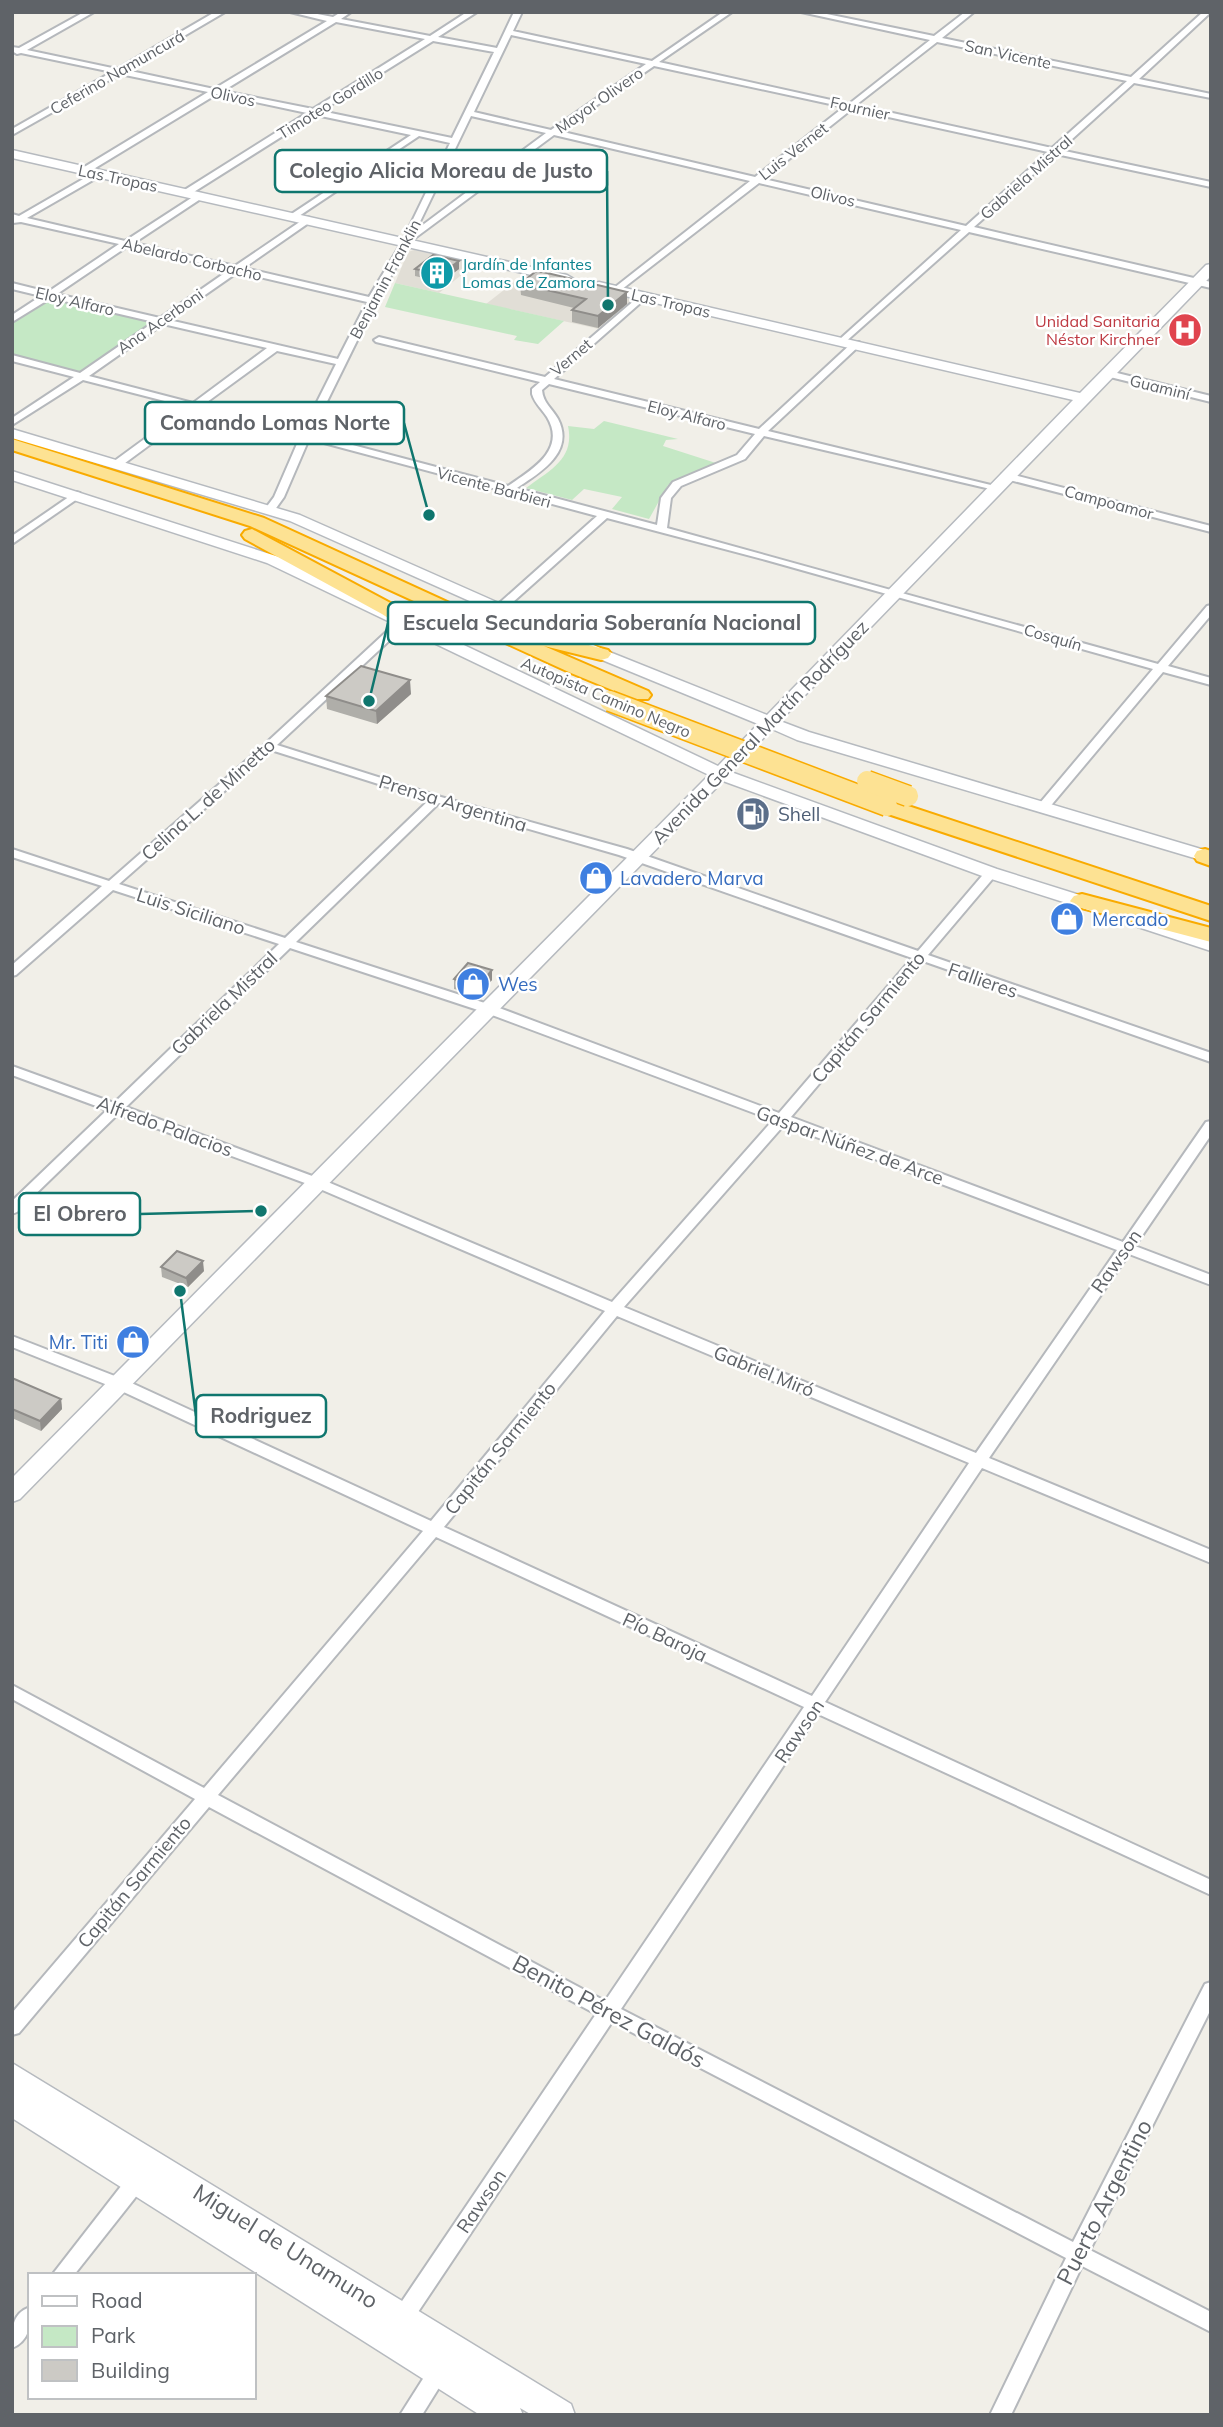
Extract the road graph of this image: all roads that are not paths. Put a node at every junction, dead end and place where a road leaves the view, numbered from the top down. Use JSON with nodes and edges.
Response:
{"nodes":[{"id":1,"x":90,"y":12,"type":"edge"},
{"id":2,"x":221,"y":12,"type":"edge"},
{"id":3,"x":294,"y":12,"type":"edge"},
{"id":4,"x":347,"y":12,"type":"edge"},
{"id":5,"x":474,"y":12,"type":"edge"},
{"id":6,"x":519,"y":12,"type":"edge"},
{"id":7,"x":727,"y":12,"type":"edge"},
{"id":8,"x":805,"y":12,"type":"edge"},
{"id":9,"x":970,"y":12,"type":"edge"},
{"id":10,"x":1189,"y":12,"type":"edge"},
{"id":11,"x":1208,"y":15,"type":"edge"},
{"id":12,"x":334,"y":20,"type":"junction"},
{"id":13,"x":509,"y":32,"type":"junction"},
{"id":14,"x":433,"y":39,"type":"junction"},
{"id":15,"x":936,"y":39,"type":"junction"},
{"id":16,"x":499,"y":51,"type":"junction"},
{"id":17,"x":14,"y":52,"type":"edge"},
{"id":18,"x":653,"y":62,"type":"junction"},
{"id":19,"x":116,"y":72,"type":"junction"},
{"id":20,"x":1132,"y":80,"type":"junction"},
{"id":21,"x":214,"y":92,"type":"junction"},
{"id":22,"x":1211,"y":96,"type":"edge"},
{"id":23,"x":850,"y":106,"type":"junction"},
{"id":24,"x":312,"y":113,"type":"junction"},
{"id":25,"x":469,"y":113,"type":"junction"},
{"id":26,"x":554,"y":131,"type":"junction"},
{"id":27,"x":12,"y":133,"type":"edge"},
{"id":28,"x":417,"y":134,"type":"junction"},
{"id":29,"x":453,"y":141,"type":"junction"},
{"id":30,"x":1055,"y":150,"type":"junction"},
{"id":31,"x":12,"y":154,"type":"edge"},
{"id":32,"x":84,"y":171,"type":"junction"},
{"id":33,"x":97,"y":174,"type":"junction"},
{"id":34,"x":758,"y":178,"type":"junction"},
{"id":35,"x":1211,"y":185,"type":"edge"},
{"id":36,"x":193,"y":194,"type":"junction"},
{"id":37,"x":300,"y":218,"type":"junction"},
{"id":38,"x":15,"y":220,"type":"edge"},
{"id":39,"x":969,"y":228,"type":"junction"},
{"id":40,"x":406,"y":242,"type":"junction"},
{"id":41,"x":128,"y":245,"type":"junction"},
{"id":42,"x":233,"y":268,"type":"junction"},
{"id":43,"x":1211,"y":268,"type":"edge"},
{"id":44,"x":1204,"y":284,"type":"edge"},
{"id":45,"x":12,"y":286,"type":"edge"},
{"id":46,"x":617,"y":290,"type":"junction"},
{"id":47,"x":50,"y":295,"type":"junction"},
{"id":48,"x":643,"y":296,"type":"junction"},
{"id":49,"x":372,"y":300,"type":"junction"},
{"id":50,"x":12,"y":319,"type":"edge"},
{"id":51,"x":161,"y":321,"type":"junction"},
{"id":52,"x":379,"y":340,"type":"dead end"},
{"id":53,"x":850,"y":343,"type":"junction"},
{"id":54,"x":274,"y":348,"type":"junction"},
{"id":55,"x":12,"y":358,"type":"edge"},
{"id":56,"x":342,"y":363,"type":"junction"},
{"id":57,"x":1109,"y":374,"type":"junction"},
{"id":58,"x":81,"y":377,"type":"junction"},
{"id":59,"x":544,"y":380,"type":"junction"},
{"id":60,"x":1084,"y":398,"type":"junction"},
{"id":61,"x":1211,"y":399,"type":"edge"},
{"id":62,"x":195,"y":406,"type":"junction"},
{"id":63,"x":12,"y":422,"type":"edge"},
{"id":64,"x":761,"y":433,"type":"junction"},
{"id":65,"x":12,"y":435,"type":"edge"},
{"id":66,"x":305,"y":436,"type":"junction"},
{"id":67,"x":12,"y":444,"type":"edge"},
{"id":68,"x":12,"y":456,"type":"edge"},
{"id":69,"x":108,"y":468,"type":"junction"},
{"id":70,"x":12,"y":475,"type":"edge"},
{"id":71,"x":1006,"y":476,"type":"junction"},
{"id":72,"x":995,"y":489,"type":"junction"},
{"id":73,"x":508,"y":490,"type":"junction"},
{"id":74,"x":76,"y":495,"type":"junction"},
{"id":75,"x":270,"y":509,"type":"junction"},
{"id":76,"x":603,"y":516,"type":"junction"},
{"id":77,"x":1211,"y":529,"type":"edge"},
{"id":78,"x":245,"y":530,"type":"junction"},
{"id":79,"x":661,"y":530,"type":"junction"},
{"id":80,"x":12,"y":541,"type":"edge"},
{"id":81,"x":323,"y":551,"type":"junction"},
{"id":82,"x":895,"y":592,"type":"junction"},
{"id":83,"x":1211,"y":608,"type":"edge"},
{"id":84,"x":499,"y":609,"type":"junction"},
{"id":85,"x":402,"y":624,"type":"junction"},
{"id":86,"x":426,"y":635,"type":"junction"},
{"id":87,"x":601,"y":654,"type":"junction"},
{"id":88,"x":1159,"y":668,"type":"junction"},
{"id":89,"x":1211,"y":682,"type":"edge"},
{"id":90,"x":610,"y":701,"type":"joint"},
{"id":91,"x":770,"y":723,"type":"junction"},
{"id":92,"x":269,"y":746,"type":"junction"},
{"id":93,"x":720,"y":774,"type":"junction"},
{"id":94,"x":438,"y":799,"type":"junction"},
{"id":95,"x":887,"y":806,"type":"joint"},
{"id":96,"x":1044,"y":806,"type":"junction"},
{"id":97,"x":12,"y":853,"type":"edge"},
{"id":98,"x":637,"y":858,"type":"junction"},
{"id":99,"x":1209,"y":858,"type":"edge"},
{"id":100,"x":991,"y":873,"type":"junction"},
{"id":101,"x":112,"y":885,"type":"junction"},
{"id":102,"x":1211,"y":895,"type":"edge"},
{"id":103,"x":1082,"y":901,"type":"junction"},
{"id":104,"x":1211,"y":914,"type":"edge"},
{"id":105,"x":1211,"y":935,"type":"edge"},
{"id":106,"x":287,"y":942,"type":"junction"},
{"id":107,"x":1211,"y":945,"type":"edge"},
{"id":108,"x":919,"y":958,"type":"junction"},
{"id":109,"x":12,"y":972,"type":"edge"},
{"id":110,"x":489,"y":1009,"type":"junction"},
{"id":111,"x":1211,"y":1058,"type":"edge"},
{"id":112,"x":12,"y":1070,"type":"edge"},
{"id":113,"x":115,"y":1108,"type":"junction"},
{"id":114,"x":781,"y":1119,"type":"junction"},
{"id":115,"x":1211,"y":1125,"type":"edge"},
{"id":116,"x":318,"y":1183,"type":"junction"},
{"id":117,"x":12,"y":1209,"type":"edge"},
{"id":118,"x":1126,"y":1247,"type":"junction"},
{"id":119,"x":1211,"y":1280,"type":"edge"},
{"id":120,"x":614,"y":1309,"type":"junction"},
{"id":121,"x":12,"y":1342,"type":"edge"},
{"id":122,"x":120,"y":1384,"type":"junction"},
{"id":123,"x":980,"y":1460,"type":"junction"},
{"id":124,"x":12,"y":1493,"type":"edge"},
{"id":125,"x":433,"y":1530,"type":"junction"},
{"id":126,"x":1211,"y":1557,"type":"edge"},
{"id":127,"x":12,"y":1691,"type":"edge"},
{"id":128,"x":816,"y":1706,"type":"junction"},
{"id":129,"x":206,"y":1797,"type":"junction"},
{"id":130,"x":1211,"y":1888,"type":"edge"},
{"id":131,"x":1211,"y":1990,"type":"edge"},
{"id":132,"x":609,"y":2012,"type":"junction"},
{"id":133,"x":12,"y":2027,"type":"edge"},
{"id":134,"x":12,"y":2076,"type":"edge"},
{"id":135,"x":12,"y":2102,"type":"edge"},
{"id":136,"x":143,"y":2173,"type":"junction"},
{"id":137,"x":1078,"y":2253,"type":"junction"},
{"id":138,"x":64,"y":2273,"type":"edge"},
{"id":139,"x":28,"y":2318,"type":"edge"},
{"id":140,"x":1211,"y":2323,"type":"edge"},
{"id":141,"x":395,"y":2328,"type":"junction"},
{"id":142,"x":12,"y":2338,"type":"edge"},
{"id":143,"x":447,"y":2360,"type":"junction"},
{"id":144,"x":410,"y":2415,"type":"edge"},
{"id":145,"x":508,"y":2415,"type":"edge"},
{"id":146,"x":560,"y":2415,"type":"edge"},
{"id":147,"x":1000,"y":2415,"type":"edge"}],
"edges":[{"from":1,"to":17,"type":"street"},
{"from":2,"to":19,"type":"street","name":"Ceferino Namuncurá"},
{"from":3,"to":12,"type":"street"},
{"from":4,"to":12,"type":"street"},
{"from":5,"to":14,"type":"street","name":"Timoteo Gordillo"},
{"from":6,"to":13,"type":"street","name":"Benjamin Franklin"},
{"from":7,"to":18,"type":"street","name":"Mayor Olivero"},
{"from":8,"to":15,"type":"street","name":"San Vicente"},
{"from":9,"to":15,"type":"street","name":"Luis Vernet"},
{"from":10,"to":11,"type":"street"},
{"from":11,"to":20,"type":"street","name":"Gabriela Mistral"},
{"from":12,"to":14,"type":"street"},
{"from":12,"to":21,"type":"street"},
{"from":13,"to":16,"type":"street","name":"Benjamin Franklin"},
{"from":13,"to":18,"type":"street","name":"Fournier"},
{"from":14,"to":16,"type":"street"},
{"from":14,"to":24,"type":"street","name":"Timoteo Gordillo"},
{"from":15,"to":20,"type":"street","name":"San Vicente"},
{"from":15,"to":23,"type":"street","name":"Luis Vernet"},
{"from":16,"to":25,"type":"street","name":"Benjamin Franklin"},
{"from":17,"to":19,"type":"street","name":"Olivos"},
{"from":18,"to":23,"type":"street","name":"Fournier"},
{"from":18,"to":26,"type":"street","name":"Mayor Olivero"},
{"from":19,"to":21,"type":"street","name":"Olivos"},
{"from":19,"to":27,"type":"street","name":"Ceferino Namuncurá"},
{"from":20,"to":22,"type":"street","name":"San Vicente"},
{"from":20,"to":30,"type":"street","name":"Gabriela Mistral"},
{"from":21,"to":24,"type":"street","name":"Olivos"},
{"from":21,"to":32,"type":"street"},
{"from":23,"to":30,"type":"street","name":"Fournier"},
{"from":23,"to":34,"type":"street","name":"Luis Vernet"},
{"from":24,"to":28,"type":"street","name":"Olivos"},
{"from":24,"to":36,"type":"street","name":"Timoteo Gordillo"},
{"from":25,"to":26,"type":"street","name":"Olivos"},
{"from":25,"to":29,"type":"street","name":"Benjamin Franklin"},
{"from":26,"to":34,"type":"street","name":"Olivos"},
{"from":26,"to":40,"type":"street","name":"Mayor Olivero"},
{"from":28,"to":29,"type":"street","name":"Olivos"},
{"from":28,"to":37,"type":"street","name":"Ana Acerboni"},
{"from":29,"to":40,"type":"street","name":"Benjamin Franklin"},
{"from":30,"to":35,"type":"street","name":"Fournier"},
{"from":30,"to":39,"type":"street","name":"Gabriela Mistral"},
{"from":31,"to":32,"type":"street","name":"Las Tropas"},
{"from":32,"to":33,"type":"street","name":"Las Tropas"},
{"from":33,"to":36,"type":"street","name":"Las Tropas"},
{"from":33,"to":38,"type":"street"},
{"from":34,"to":39,"type":"street","name":"Olivos"},
{"from":34,"to":46,"type":"street","name":"Luis Vernet"},
{"from":36,"to":37,"type":"street","name":"Las Tropas"},
{"from":36,"to":41,"type":"street","name":"Timoteo Gordillo"},
{"from":37,"to":40,"type":"street","name":"Las Tropas"},
{"from":37,"to":42,"type":"street","name":"Ana Acerboni"},
{"from":38,"to":41,"type":"street","name":"Abelardo Corbacho"},
{"from":39,"to":44,"type":"street","name":"Olivos"},
{"from":39,"to":53,"type":"street","name":"Gabriela Mistral"},
{"from":40,"to":46,"type":"street","name":"Las Tropas"},
{"from":40,"to":49,"type":"street","name":"Benjamin Franklin"},
{"from":41,"to":42,"type":"street","name":"Abelardo Corbacho"},
{"from":41,"to":47,"type":"street","name":"Timoteo Gordillo"},
{"from":42,"to":49,"type":"street","name":"Abelardo Corbacho"},
{"from":42,"to":51,"type":"street","name":"Ana Acerboni"},
{"from":43,"to":44,"type":"street","name":"Avenida General Martín Rodríguez"},
{"from":44,"to":57,"type":"street","name":"Avenida General Martín Rodríguez"},
{"from":45,"to":47,"type":"street","name":"Eloy Alfaro"},
{"from":46,"to":48,"type":"street","name":"Las Tropas"},
{"from":47,"to":50,"type":"street","name":"Timoteo Gordillo"},
{"from":47,"to":51,"type":"street","name":"Eloy Alfaro"},
{"from":48,"to":53,"type":"street","name":"Las Tropas"},
{"from":48,"to":59,"type":"street","name":"Vernet"},
{"from":49,"to":56,"type":"street","name":"Benjamin Franklin"},
{"from":51,"to":54,"type":"street","name":"Eloy Alfaro"},
{"from":51,"to":58,"type":"street","name":"Ana Acerboni"},
{"from":52,"to":59,"type":"street","name":"Eloy Alfaro"},
{"from":53,"to":60,"type":"street","name":"Las Tropas"},
{"from":53,"to":64,"type":"street","name":"Gabriela Mistral"},
{"from":54,"to":56,"type":"street","name":"Eloy Alfaro"},
{"from":54,"to":62,"type":"street"},
{"from":55,"to":58,"type":"street","name":"Vicente Barbieri"},
{"from":56,"to":66,"type":"street","name":"Benjamin Franklin"},
{"from":57,"to":60,"type":"street","name":"Avenida General Martín Rodríguez"},
{"from":57,"to":61,"type":"street","name":"Guaminí"},
{"from":58,"to":62,"type":"street","name":"Vicente Barbieri"},
{"from":58,"to":63,"type":"street","name":"Ana Acerboni"},
{"from":59,"to":64,"type":"street","name":"Eloy Alfaro"},
{"from":59,"to":73,"type":"street","name":"Vernet"},
{"from":60,"to":71,"type":"street","name":"Avenida General Martín Rodríguez"},
{"from":62,"to":66,"type":"street","name":"Vicente Barbieri"},
{"from":62,"to":69,"type":"street"},
{"from":64,"to":72,"type":"street","name":"Eloy Alfaro"},
{"from":64,"to":79,"type":"street","name":"Gabriela Mistral"},
{"from":65,"to":69,"type":"highway"},
{"from":66,"to":73,"type":"street","name":"Vicente Barbieri"},
{"from":66,"to":75,"type":"street","name":"Benjamin Franklin"},
{"from":67,"to":69,"type":"highway","name":"Autopista Camino Negro"},
{"from":68,"to":78,"type":"highway","name":"Autopista Camino Negro"},
{"from":69,"to":75,"type":"street"},
{"from":69,"to":81,"type":"highway","name":"Autopista Camino Negro"},
{"from":70,"to":74,"type":"street"},
{"from":71,"to":72,"type":"street","name":"Avenida General Martín Rodríguez"},
{"from":71,"to":77,"type":"street","name":"Campoamor"},
{"from":72,"to":82,"type":"street","name":"Avenida General Martín Rodríguez"},
{"from":73,"to":76,"type":"street","name":"Vicente Barbieri"},
{"from":74,"to":80,"type":"street"},
{"from":74,"to":85,"type":"street"},
{"from":75,"to":84,"type":"street"},
{"from":76,"to":79,"type":"street","name":"Vicente Barbieri"},
{"from":76,"to":84,"type":"street"},
{"from":78,"to":86,"type":"highway"},
{"from":78,"to":90,"type":"highway","name":"Autopista Camino Negro"},
{"from":79,"to":82,"type":"street","name":"Vicente Barbieri"},
{"from":81,"to":87,"type":"highway"},
{"from":81,"to":102,"type":"highway","name":"Autopista Camino Negro","bridge":true},
{"from":82,"to":88,"type":"street","name":"Cosquín"},
{"from":82,"to":91,"type":"street","name":"Avenida General Martín Rodríguez"},
{"from":83,"to":88,"type":"street"},
{"from":84,"to":87,"type":"street"},
{"from":85,"to":86,"type":"street"},
{"from":85,"to":92,"type":"street","name":"Celina L. de Minetto"},
{"from":86,"to":93,"type":"street"},
{"from":87,"to":91,"type":"street"},
{"from":88,"to":89,"type":"street","name":"Cosquín"},
{"from":88,"to":96,"type":"street"},
{"from":90,"to":95,"type":"highway","name":"Autopista Camino Negro","bridge":true},
{"from":91,"to":93,"type":"street","name":"Avenida General Martín Rodríguez"},
{"from":91,"to":96,"type":"street"},
{"from":92,"to":94,"type":"street","name":"Prensa Argentina"},
{"from":92,"to":101,"type":"street","name":"Celina L. de Minetto"},
{"from":93,"to":98,"type":"street","name":"Avenida General Martín Rodríguez"},
{"from":93,"to":100,"type":"street"},
{"from":94,"to":98,"type":"street","name":"Prensa Argentina"},
{"from":94,"to":106,"type":"street","name":"Gabriela Mistral"},
{"from":95,"to":104,"type":"highway","name":"Autopista Camino Negro"},
{"from":96,"to":99,"type":"street"},
{"from":97,"to":101,"type":"street","name":"Luis Siciliano"},
{"from":98,"to":108,"type":"street","name":"Fallieres"},
{"from":98,"to":110,"type":"street","name":"Avenida General Martín Rodríguez"},
{"from":100,"to":103,"type":"street"},
{"from":100,"to":108,"type":"street","name":"Capitán Sarmiento"},
{"from":101,"to":106,"type":"street","name":"Luis Siciliano"},
{"from":101,"to":109,"type":"street","name":"Celina L. de Minetto"},
{"from":103,"to":105,"type":"highway"},
{"from":103,"to":107,"type":"street"},
{"from":106,"to":110,"type":"street","name":"Luis Siciliano"},
{"from":106,"to":113,"type":"street","name":"Gabriela Mistral"},
{"from":108,"to":111,"type":"street","name":"Fallieres"},
{"from":108,"to":114,"type":"street","name":"Capitán Sarmiento"},
{"from":110,"to":114,"type":"street","name":"Gaspar Núñez de Arce"},
{"from":110,"to":116,"type":"street","name":"Avenida General Martín Rodríguez"},
{"from":112,"to":113,"type":"street","name":"Alfredo Palacios"},
{"from":113,"to":116,"type":"street","name":"Alfredo Palacios"},
{"from":113,"to":117,"type":"street","name":"Gabriela Mistral"},
{"from":114,"to":118,"type":"street","name":"Gaspar Núñez de Arce"},
{"from":114,"to":120,"type":"street","name":"Capitán Sarmiento"},
{"from":115,"to":118,"type":"street","name":"Rawson"},
{"from":116,"to":120,"type":"street","name":"Gabriel Miró"},
{"from":116,"to":122,"type":"street","name":"Avenida General Martín Rodríguez"},
{"from":118,"to":119,"type":"street","name":"Gaspar Núñez de Arce"},
{"from":118,"to":123,"type":"street","name":"Rawson"},
{"from":120,"to":123,"type":"street","name":"Gabriel Miró"},
{"from":120,"to":125,"type":"street","name":"Capitán Sarmiento"},
{"from":121,"to":122,"type":"street","name":"Pío Baroja"},
{"from":122,"to":124,"type":"street","name":"Avenida General Martín Rodríguez"},
{"from":122,"to":125,"type":"street","name":"Pío Baroja"},
{"from":123,"to":126,"type":"street","name":"Gabriel Miró"},
{"from":123,"to":128,"type":"street","name":"Rawson"},
{"from":125,"to":128,"type":"street","name":"Pío Baroja"},
{"from":125,"to":129,"type":"street","name":"Capitán Sarmiento"},
{"from":127,"to":129,"type":"street","name":"Benito Pérez Galdós"},
{"from":128,"to":130,"type":"street","name":"Pío Baroja"},
{"from":128,"to":132,"type":"street","name":"Rawson"},
{"from":129,"to":132,"type":"street","name":"Benito Pérez Galdós"},
{"from":129,"to":133,"type":"street","name":"Capitán Sarmiento"},
{"from":131,"to":137,"type":"street","name":"Puerto Argentino"},
{"from":132,"to":137,"type":"street","name":"Benito Pérez Galdós"},
{"from":132,"to":141,"type":"street","name":"Rawson"},
{"from":134,"to":136,"type":"street","name":"Miguel de Unamuno"},
{"from":135,"to":136,"type":"street","name":"Miguel de Unamuno"},
{"from":136,"to":138,"type":"street"},
{"from":136,"to":141,"type":"street","name":"Miguel de Unamuno"},
{"from":137,"to":140,"type":"street","name":"Benito Pérez Galdós"},
{"from":137,"to":147,"type":"street","name":"Puerto Argentino"},
{"from":139,"to":142,"type":"street"},
{"from":141,"to":143,"type":"street","name":"Miguel de Unamuno"},
{"from":143,"to":144,"type":"street"},
{"from":143,"to":145,"type":"street","name":"Miguel de Unamuno"},
{"from":143,"to":146,"type":"street","name":"Miguel de Unamuno"}]}
